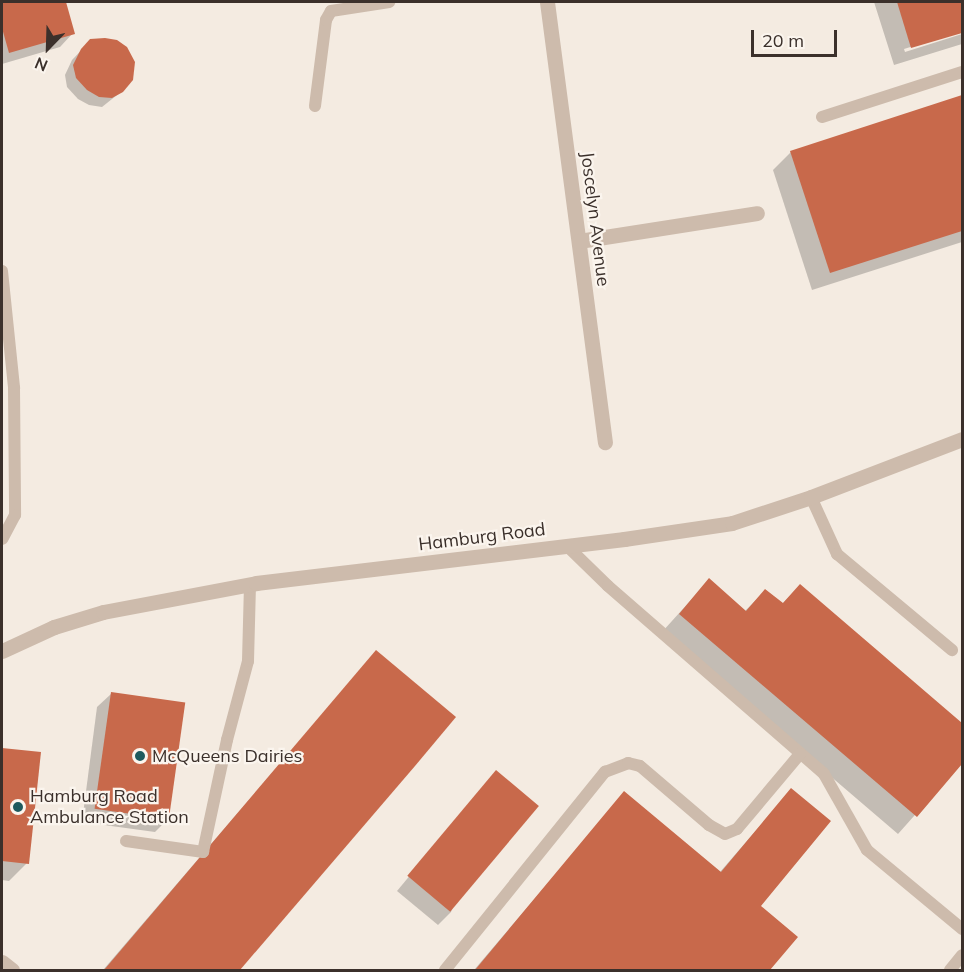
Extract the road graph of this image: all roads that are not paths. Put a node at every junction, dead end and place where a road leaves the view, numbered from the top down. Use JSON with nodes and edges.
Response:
{"nodes":[{"id":1,"x":389,"y":2,"type":"edge"},
{"id":2,"x":547,"y":2,"type":"edge"},
{"id":3,"x":963,"y":72,"type":"edge"},
{"id":4,"x":315,"y":106,"type":"dead end"},
{"id":5,"x":822,"y":117,"type":"dead end"},
{"id":6,"x":757,"y":213,"type":"dead end"},
{"id":7,"x":579,"y":241,"type":"junction"},
{"id":8,"x":2,"y":271,"type":"edge"},
{"id":9,"x":963,"y":439,"type":"edge"},
{"id":10,"x":605,"y":442,"type":"dead end"},
{"id":11,"x":812,"y":497,"type":"junction"},
{"id":12,"x":2,"y":539,"type":"edge"},
{"id":13,"x":567,"y":546,"type":"junction"},
{"id":14,"x":250,"y":585,"type":"junction"},
{"id":15,"x":952,"y":650,"type":"dead end"},
{"id":16,"x":2,"y":651,"type":"edge"},
{"id":17,"x":800,"y":754,"type":"junction"},
{"id":18,"x":126,"y":841,"type":"dead end"},
{"id":19,"x":963,"y":929,"type":"edge"},
{"id":20,"x":963,"y":955,"type":"edge"},
{"id":21,"x":2,"y":962,"type":"edge"},
{"id":22,"x":12,"y":970,"type":"edge"},
{"id":23,"x":445,"y":970,"type":"edge"},
{"id":24,"x":950,"y":970,"type":"edge"}],
"edges":[{"from":1,"to":4,"type":"lane"},
{"from":2,"to":7,"type":"street","name":"Joscelyn Avenue"},
{"from":3,"to":5,"type":"lane"},
{"from":6,"to":7,"type":"street"},
{"from":7,"to":10,"type":"street","name":"Joscelyn Avenue"},
{"from":8,"to":12,"type":"lane"},
{"from":9,"to":11,"type":"street","name":"Hamburg Road"},
{"from":11,"to":13,"type":"street","name":"Hamburg Road"},
{"from":11,"to":15,"type":"lane"},
{"from":13,"to":14,"type":"street","name":"Hamburg Road"},
{"from":13,"to":17,"type":"lane"},
{"from":14,"to":16,"type":"street","name":"Hamburg Road"},
{"from":14,"to":18,"type":"lane"},
{"from":17,"to":19,"type":"lane"},
{"from":17,"to":23,"type":"lane"},
{"from":20,"to":24,"type":"lane"},
{"from":21,"to":22,"type":"street"}]}
